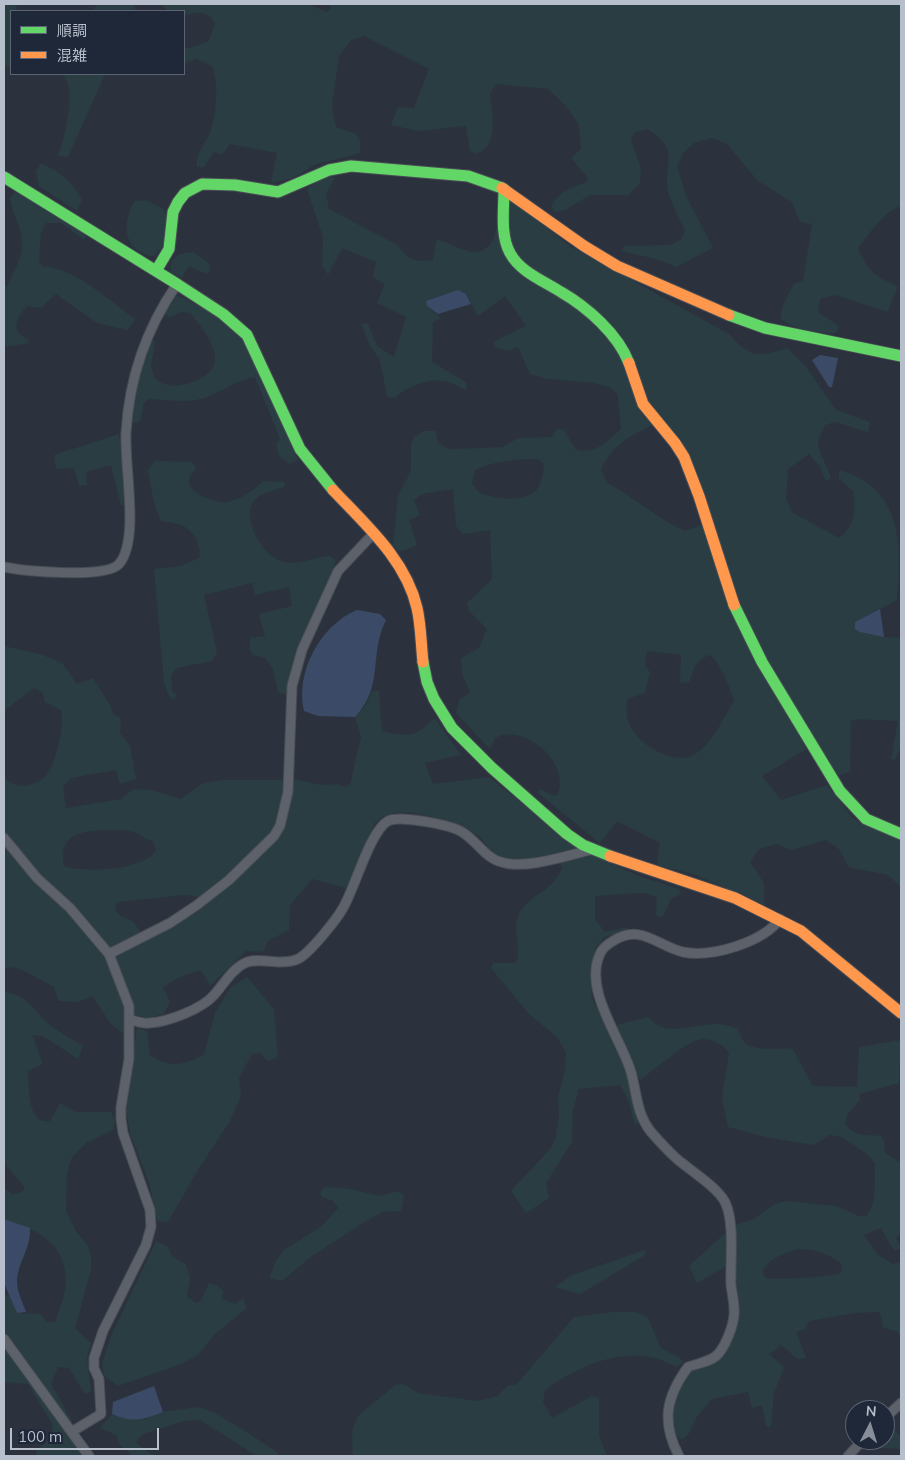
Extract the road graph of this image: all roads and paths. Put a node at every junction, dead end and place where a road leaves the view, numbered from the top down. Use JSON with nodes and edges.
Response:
{"nodes":[{"id":1,"x":4,"y":177,"type":"edge"},
{"id":2,"x":504,"y":189,"type":"junction"},
{"id":3,"x":156,"y":271,"type":"junction"},
{"id":4,"x":177,"y":284,"type":"junction"},
{"id":5,"x":901,"y":356,"type":"edge"},
{"id":6,"x":374,"y":533,"type":"junction"},
{"id":7,"x":4,"y":567,"type":"edge"},
{"id":8,"x":901,"y":834,"type":"edge"},
{"id":9,"x":4,"y":838,"type":"edge"},
{"id":10,"x":595,"y":849,"type":"junction"},
{"id":11,"x":780,"y":919,"type":"junction"},
{"id":12,"x":109,"y":954,"type":"junction"},
{"id":13,"x":901,"y":1013,"type":"edge"},
{"id":14,"x":130,"y":1020,"type":"junction"},
{"id":15,"x":4,"y":1339,"type":"edge"},
{"id":16,"x":72,"y":1431,"type":"junction"},
{"id":17,"x":90,"y":1456,"type":"edge"},
{"id":18,"x":679,"y":1456,"type":"edge"}],
"edges":[{"from":1,"to":3,"type":"street"},
{"from":2,"to":3,"type":"street"},
{"from":2,"to":5,"type":"street"},
{"from":2,"to":8,"type":"street"},
{"from":3,"to":4,"type":"street"},
{"from":4,"to":6,"type":"street"},
{"from":4,"to":7,"type":"street"},
{"from":6,"to":10,"type":"street"},
{"from":6,"to":12,"type":"street"},
{"from":9,"to":12,"type":"street"},
{"from":10,"to":11,"type":"street"},
{"from":10,"to":14,"type":"street"},
{"from":11,"to":13,"type":"street"},
{"from":11,"to":18,"type":"street"},
{"from":12,"to":14,"type":"street"},
{"from":14,"to":16,"type":"street"},
{"from":15,"to":16,"type":"street"},
{"from":16,"to":17,"type":"street"}]}
